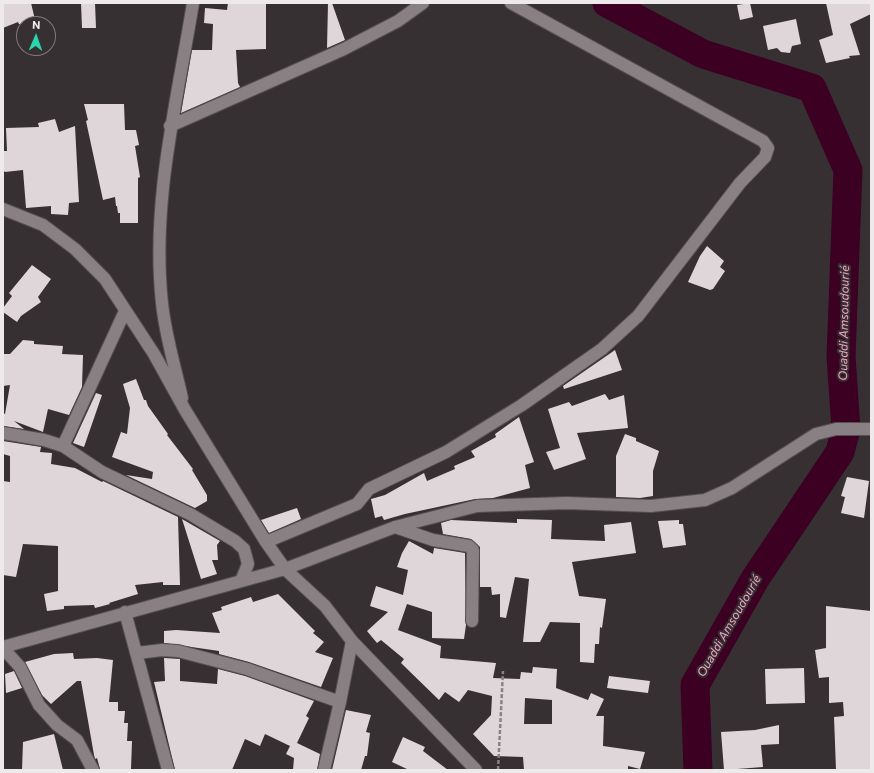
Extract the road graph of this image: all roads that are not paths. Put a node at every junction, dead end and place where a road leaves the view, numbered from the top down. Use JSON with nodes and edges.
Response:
{"nodes":[{"id":1,"x":193,"y":3,"type":"edge"},
{"id":2,"x":424,"y":3,"type":"edge"},
{"id":3,"x":511,"y":3,"type":"edge"},
{"id":4,"x":170,"y":126,"type":"junction"},
{"id":5,"x":3,"y":209,"type":"edge"},
{"id":6,"x":125,"y":311,"type":"junction"},
{"id":7,"x":185,"y":410,"type":"junction"},
{"id":8,"x":871,"y":430,"type":"edge"},
{"id":9,"x":3,"y":433,"type":"edge"},
{"id":10,"x":63,"y":446,"type":"junction"},
{"id":11,"x":395,"y":527,"type":"junction"},
{"id":12,"x":266,"y":542,"type":"junction"},
{"id":13,"x":285,"y":569,"type":"junction"},
{"id":14,"x":241,"y":580,"type":"junction"},
{"id":15,"x":125,"y":612,"type":"junction"},
{"id":16,"x":472,"y":621,"type":"dead end"},
{"id":17,"x":352,"y":642,"type":"junction"},
{"id":18,"x":3,"y":647,"type":"edge"},
{"id":19,"x":137,"y":652,"type":"junction"},
{"id":20,"x":340,"y":702,"type":"junction"},
{"id":21,"x":94,"y":770,"type":"edge"},
{"id":22,"x":168,"y":770,"type":"edge"},
{"id":23,"x":324,"y":770,"type":"edge"},
{"id":24,"x":476,"y":770,"type":"edge"}],
"edges":[{"from":1,"to":4,"type":"street"},
{"from":2,"to":4,"type":"street"},
{"from":3,"to":12,"type":"street"},
{"from":4,"to":7,"type":"street"},
{"from":5,"to":6,"type":"street"},
{"from":6,"to":7,"type":"street"},
{"from":6,"to":10,"type":"street"},
{"from":7,"to":12,"type":"street"},
{"from":8,"to":11,"type":"street"},
{"from":9,"to":10,"type":"street"},
{"from":10,"to":14,"type":"street"},
{"from":11,"to":13,"type":"street"},
{"from":11,"to":16,"type":"street"},
{"from":12,"to":13,"type":"street"},
{"from":13,"to":14,"type":"street"},
{"from":13,"to":17,"type":"street"},
{"from":14,"to":15,"type":"street"},
{"from":15,"to":18,"type":"street"},
{"from":15,"to":19,"type":"street"},
{"from":17,"to":20,"type":"street"},
{"from":17,"to":24,"type":"street"},
{"from":18,"to":21,"type":"street"},
{"from":19,"to":20,"type":"street"},
{"from":19,"to":22,"type":"street"},
{"from":20,"to":23,"type":"street"}]}
